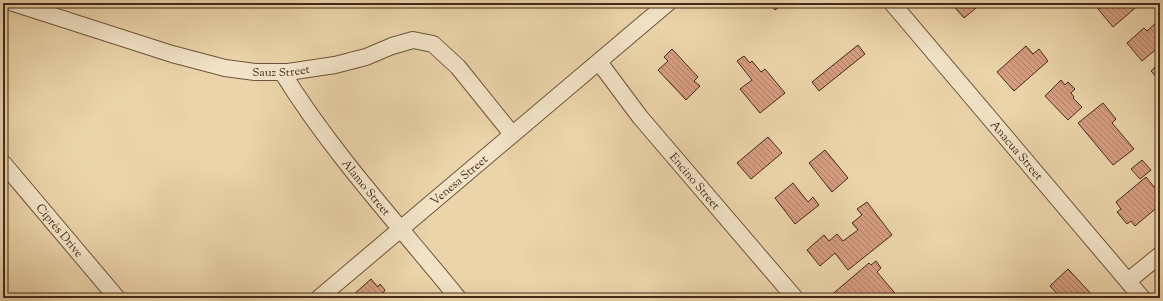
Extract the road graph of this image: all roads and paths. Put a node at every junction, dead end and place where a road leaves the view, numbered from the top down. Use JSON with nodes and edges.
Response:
{"nodes":[{"id":1,"x":13,"y":3,"type":"edge"},
{"id":2,"x":668,"y":3,"type":"edge"},
{"id":3,"x":892,"y":3,"type":"edge"},
{"id":4,"x":599,"y":62,"type":"junction"},
{"id":5,"x":282,"y":72,"type":"junction"},
{"id":6,"x":512,"y":134,"type":"junction"},
{"id":7,"x":3,"y":163,"type":"edge"},
{"id":8,"x":401,"y":228,"type":"junction"},
{"id":9,"x":1160,"y":256,"type":"edge"},
{"id":10,"x":1128,"y":281,"type":"junction"},
{"id":11,"x":117,"y":298,"type":"edge"},
{"id":12,"x":319,"y":298,"type":"edge"},
{"id":13,"x":458,"y":298,"type":"edge"},
{"id":14,"x":795,"y":298,"type":"edge"},
{"id":15,"x":1142,"y":298,"type":"edge"}],
"edges":[{"from":1,"to":5,"type":"street","name":"Sauz Street"},
{"from":2,"to":4,"type":"street","name":"Venesa Street"},
{"from":3,"to":10,"type":"street","name":"Anacua Street"},
{"from":4,"to":6,"type":"street","name":"Venesa Street"},
{"from":4,"to":14,"type":"street","name":"Encino Street"},
{"from":5,"to":6,"type":"street","name":"Sauz Street"},
{"from":5,"to":8,"type":"street","name":"Alamo Street"},
{"from":6,"to":8,"type":"street","name":"Venesa Street"},
{"from":7,"to":11,"type":"street","name":"Ciprés Drive"},
{"from":8,"to":12,"type":"street","name":"Venesa Street"},
{"from":8,"to":13,"type":"street","name":"Alamo Street"},
{"from":9,"to":10,"type":"street"},
{"from":10,"to":15,"type":"street","name":"Anacua Street"}]}
